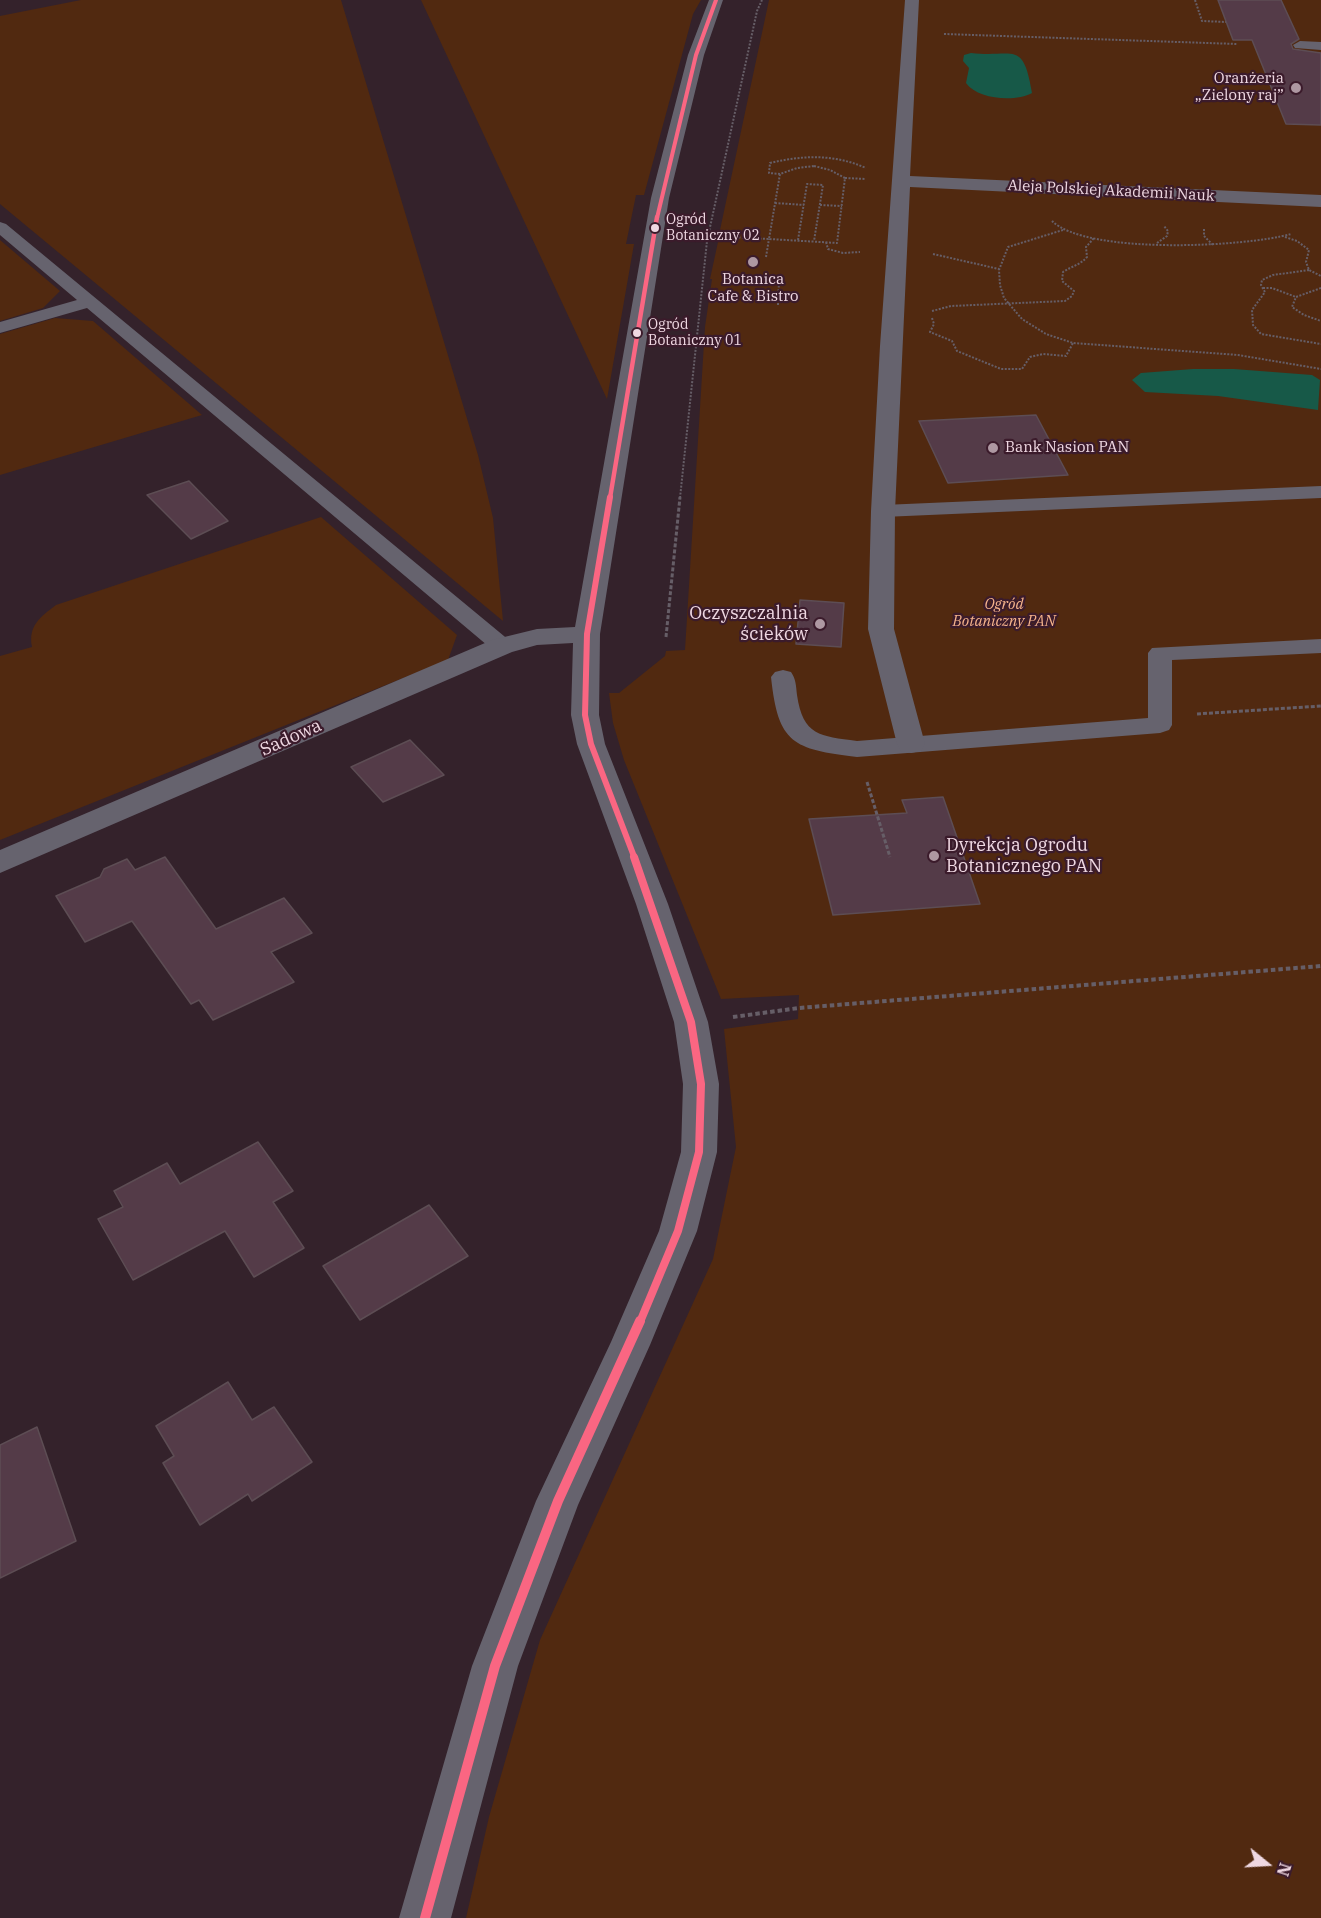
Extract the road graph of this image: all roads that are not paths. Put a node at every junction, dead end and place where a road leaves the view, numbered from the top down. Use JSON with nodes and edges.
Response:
{"nodes":[{"id":1,"x":716,"y":0,"type":"edge"},
{"id":2,"x":912,"y":0,"type":"edge"},
{"id":3,"x":1300,"y":45,"type":"dead end"},
{"id":4,"x":1321,"y":46,"type":"edge"},
{"id":5,"x":902,"y":181,"type":"junction"},
{"id":6,"x":1320,"y":201,"type":"edge"},
{"id":7,"x":0,"y":227,"type":"edge"},
{"id":8,"x":89,"y":302,"type":"junction"},
{"id":9,"x":0,"y":328,"type":"edge"},
{"id":10,"x":1321,"y":492,"type":"edge"},
{"id":11,"x":883,"y":511,"type":"junction"},
{"id":12,"x":587,"y":634,"type":"junction"},
{"id":13,"x":502,"y":646,"type":"junction"},
{"id":14,"x":1321,"y":646,"type":"edge"},
{"id":15,"x":783,"y":677,"type":"dead end"},
{"id":16,"x":911,"y":744,"type":"junction"},
{"id":17,"x":0,"y":862,"type":"edge"},
{"id":18,"x":425,"y":1918,"type":"edge"}],
"edges":[{"from":1,"to":12,"type":"street"},
{"from":2,"to":5,"type":"street"},
{"from":3,"to":4,"type":"lane"},
{"from":5,"to":6,"type":"street","name":"Aleja Polskiej Akademii Nauk"},
{"from":5,"to":11,"type":"street"},
{"from":7,"to":8,"type":"lane"},
{"from":8,"to":9,"type":"lane"},
{"from":8,"to":13,"type":"lane"},
{"from":10,"to":11,"type":"lane"},
{"from":11,"to":16,"type":"street"},
{"from":12,"to":13,"type":"street","name":"Sadowa"},
{"from":12,"to":18,"type":"street"},
{"from":13,"to":17,"type":"street","name":"Sadowa"},
{"from":14,"to":16,"type":"lane"},
{"from":15,"to":16,"type":"lane"}]}
